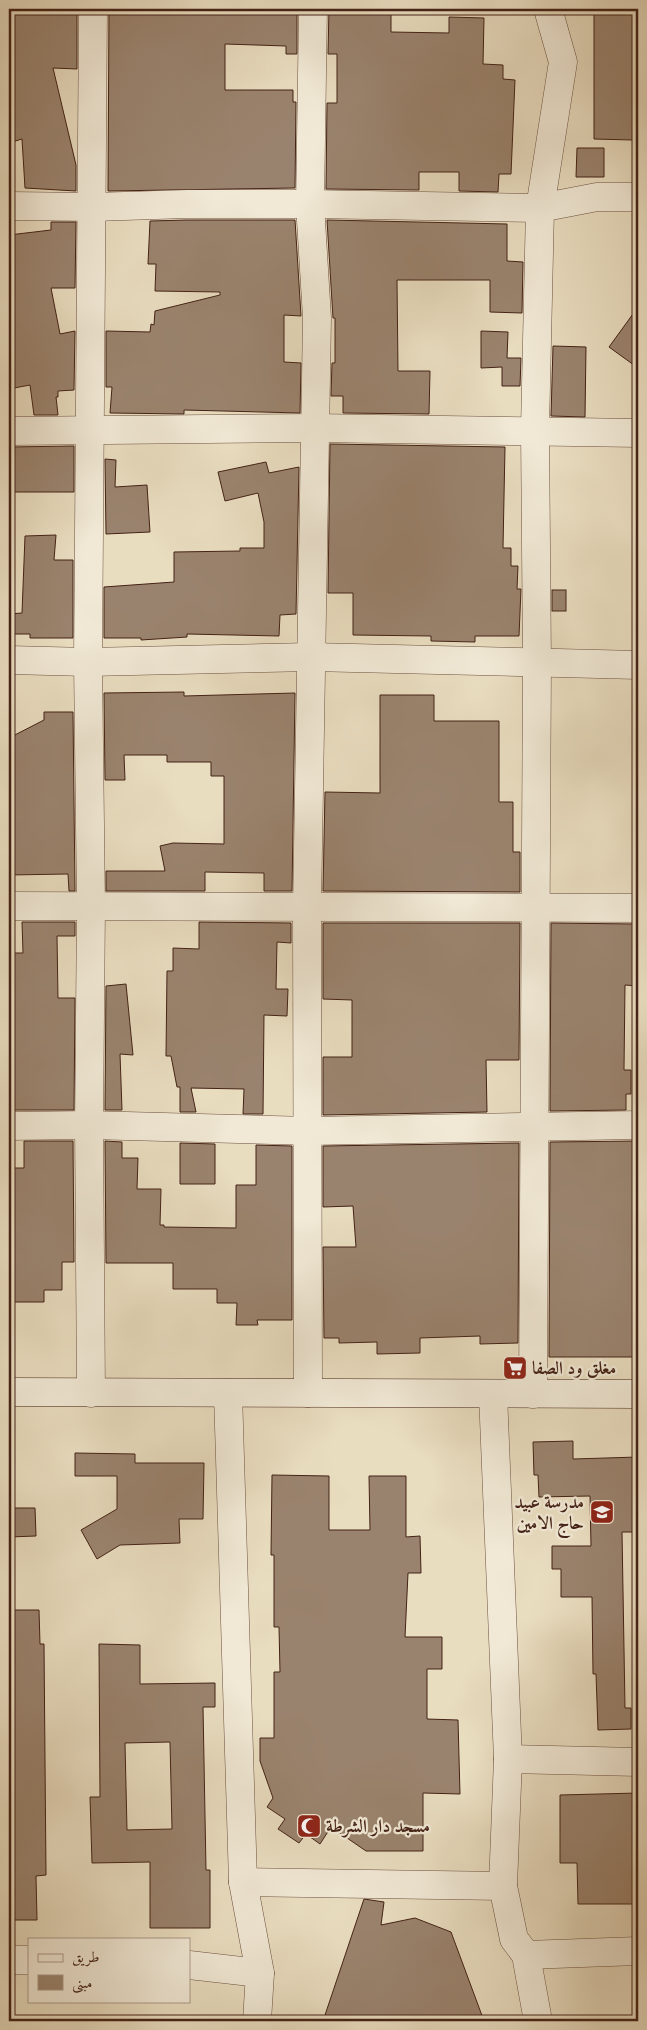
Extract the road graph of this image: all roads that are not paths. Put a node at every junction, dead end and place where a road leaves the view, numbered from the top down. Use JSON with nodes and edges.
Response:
{"nodes":[{"id":1,"x":93,"y":9,"type":"edge"},
{"id":2,"x":313,"y":9,"type":"edge"},
{"id":3,"x":548,"y":9,"type":"edge"},
{"id":4,"x":638,"y":197,"type":"edge"},
{"id":5,"x":310,"y":204,"type":"junction"},
{"id":6,"x":9,"y":206,"type":"edge"},
{"id":7,"x":94,"y":207,"type":"junction"},
{"id":8,"x":540,"y":208,"type":"junction"},
{"id":9,"x":314,"y":428,"type":"junction"},
{"id":10,"x":535,"y":430,"type":"junction"},
{"id":11,"x":89,"y":431,"type":"junction"},
{"id":12,"x":9,"y":432,"type":"edge"},
{"id":13,"x":638,"y":433,"type":"edge"},
{"id":14,"x":311,"y":657,"type":"junction"},
{"id":15,"x":9,"y":660,"type":"edge"},
{"id":16,"x":88,"y":662,"type":"junction"},
{"id":17,"x":537,"y":663,"type":"junction"},
{"id":18,"x":638,"y":665,"type":"edge"},
{"id":19,"x":9,"y":906,"type":"edge"},
{"id":20,"x":307,"y":907,"type":"junction"},
{"id":21,"x":91,"y":908,"type":"junction"},
{"id":22,"x":638,"y":908,"type":"edge"},
{"id":23,"x":536,"y":909,"type":"junction"},
{"id":24,"x":89,"y":1125,"type":"junction"},
{"id":25,"x":638,"y":1125,"type":"edge"},
{"id":26,"x":9,"y":1126,"type":"edge"},
{"id":27,"x":535,"y":1126,"type":"junction"},
{"id":28,"x":309,"y":1131,"type":"junction"},
{"id":29,"x":9,"y":1392,"type":"edge"},
{"id":30,"x":91,"y":1393,"type":"junction"},
{"id":31,"x":228,"y":1393,"type":"junction"},
{"id":32,"x":308,"y":1394,"type":"junction"},
{"id":33,"x":493,"y":1394,"type":"junction"},
{"id":34,"x":533,"y":1394,"type":"junction"},
{"id":35,"x":638,"y":1394,"type":"edge"},
{"id":36,"x":508,"y":1759,"type":"junction"},
{"id":37,"x":638,"y":1762,"type":"edge"},
{"id":38,"x":243,"y":1882,"type":"junction"},
{"id":39,"x":503,"y":1886,"type":"junction"},
{"id":40,"x":638,"y":1951,"type":"edge"},
{"id":41,"x":526,"y":1955,"type":"junction"},
{"id":42,"x":9,"y":1960,"type":"edge"},
{"id":43,"x":28,"y":1960,"type":"edge"},
{"id":44,"x":190,"y":1965,"type":"edge"},
{"id":45,"x":260,"y":1973,"type":"junction"},
{"id":46,"x":257,"y":2021,"type":"edge"},
{"id":47,"x":538,"y":2021,"type":"edge"}],
"edges":[{"from":1,"to":7,"type":"street"},
{"from":2,"to":5,"type":"street"},
{"from":3,"to":8,"type":"street"},
{"from":4,"to":8,"type":"street"},
{"from":5,"to":7,"type":"street"},
{"from":5,"to":8,"type":"street"},
{"from":5,"to":9,"type":"street"},
{"from":6,"to":7,"type":"street"},
{"from":7,"to":11,"type":"street"},
{"from":8,"to":10,"type":"street"},
{"from":9,"to":10,"type":"street"},
{"from":9,"to":11,"type":"street"},
{"from":9,"to":14,"type":"street"},
{"from":10,"to":13,"type":"street"},
{"from":10,"to":17,"type":"street"},
{"from":11,"to":12,"type":"street"},
{"from":11,"to":16,"type":"street"},
{"from":14,"to":16,"type":"street"},
{"from":14,"to":17,"type":"street"},
{"from":14,"to":20,"type":"street"},
{"from":15,"to":16,"type":"street"},
{"from":16,"to":21,"type":"street"},
{"from":17,"to":18,"type":"street"},
{"from":17,"to":23,"type":"street"},
{"from":19,"to":21,"type":"street"},
{"from":20,"to":21,"type":"street"},
{"from":20,"to":23,"type":"street"},
{"from":20,"to":28,"type":"street"},
{"from":21,"to":24,"type":"street"},
{"from":22,"to":23,"type":"street"},
{"from":23,"to":27,"type":"street"},
{"from":24,"to":26,"type":"street"},
{"from":24,"to":28,"type":"street"},
{"from":24,"to":30,"type":"street"},
{"from":25,"to":27,"type":"street"},
{"from":27,"to":28,"type":"street"},
{"from":27,"to":34,"type":"street"},
{"from":28,"to":32,"type":"street"},
{"from":29,"to":30,"type":"street"},
{"from":30,"to":31,"type":"street"},
{"from":31,"to":32,"type":"street"},
{"from":31,"to":38,"type":"street"},
{"from":32,"to":33,"type":"street"},
{"from":33,"to":34,"type":"street"},
{"from":33,"to":36,"type":"street"},
{"from":34,"to":35,"type":"street"},
{"from":36,"to":37,"type":"street"},
{"from":36,"to":39,"type":"street"},
{"from":38,"to":39,"type":"street"},
{"from":38,"to":45,"type":"street"},
{"from":39,"to":41,"type":"street"},
{"from":40,"to":41,"type":"street"},
{"from":41,"to":47,"type":"street"},
{"from":42,"to":43,"type":"street"},
{"from":44,"to":45,"type":"street"},
{"from":45,"to":46,"type":"street"}]}
